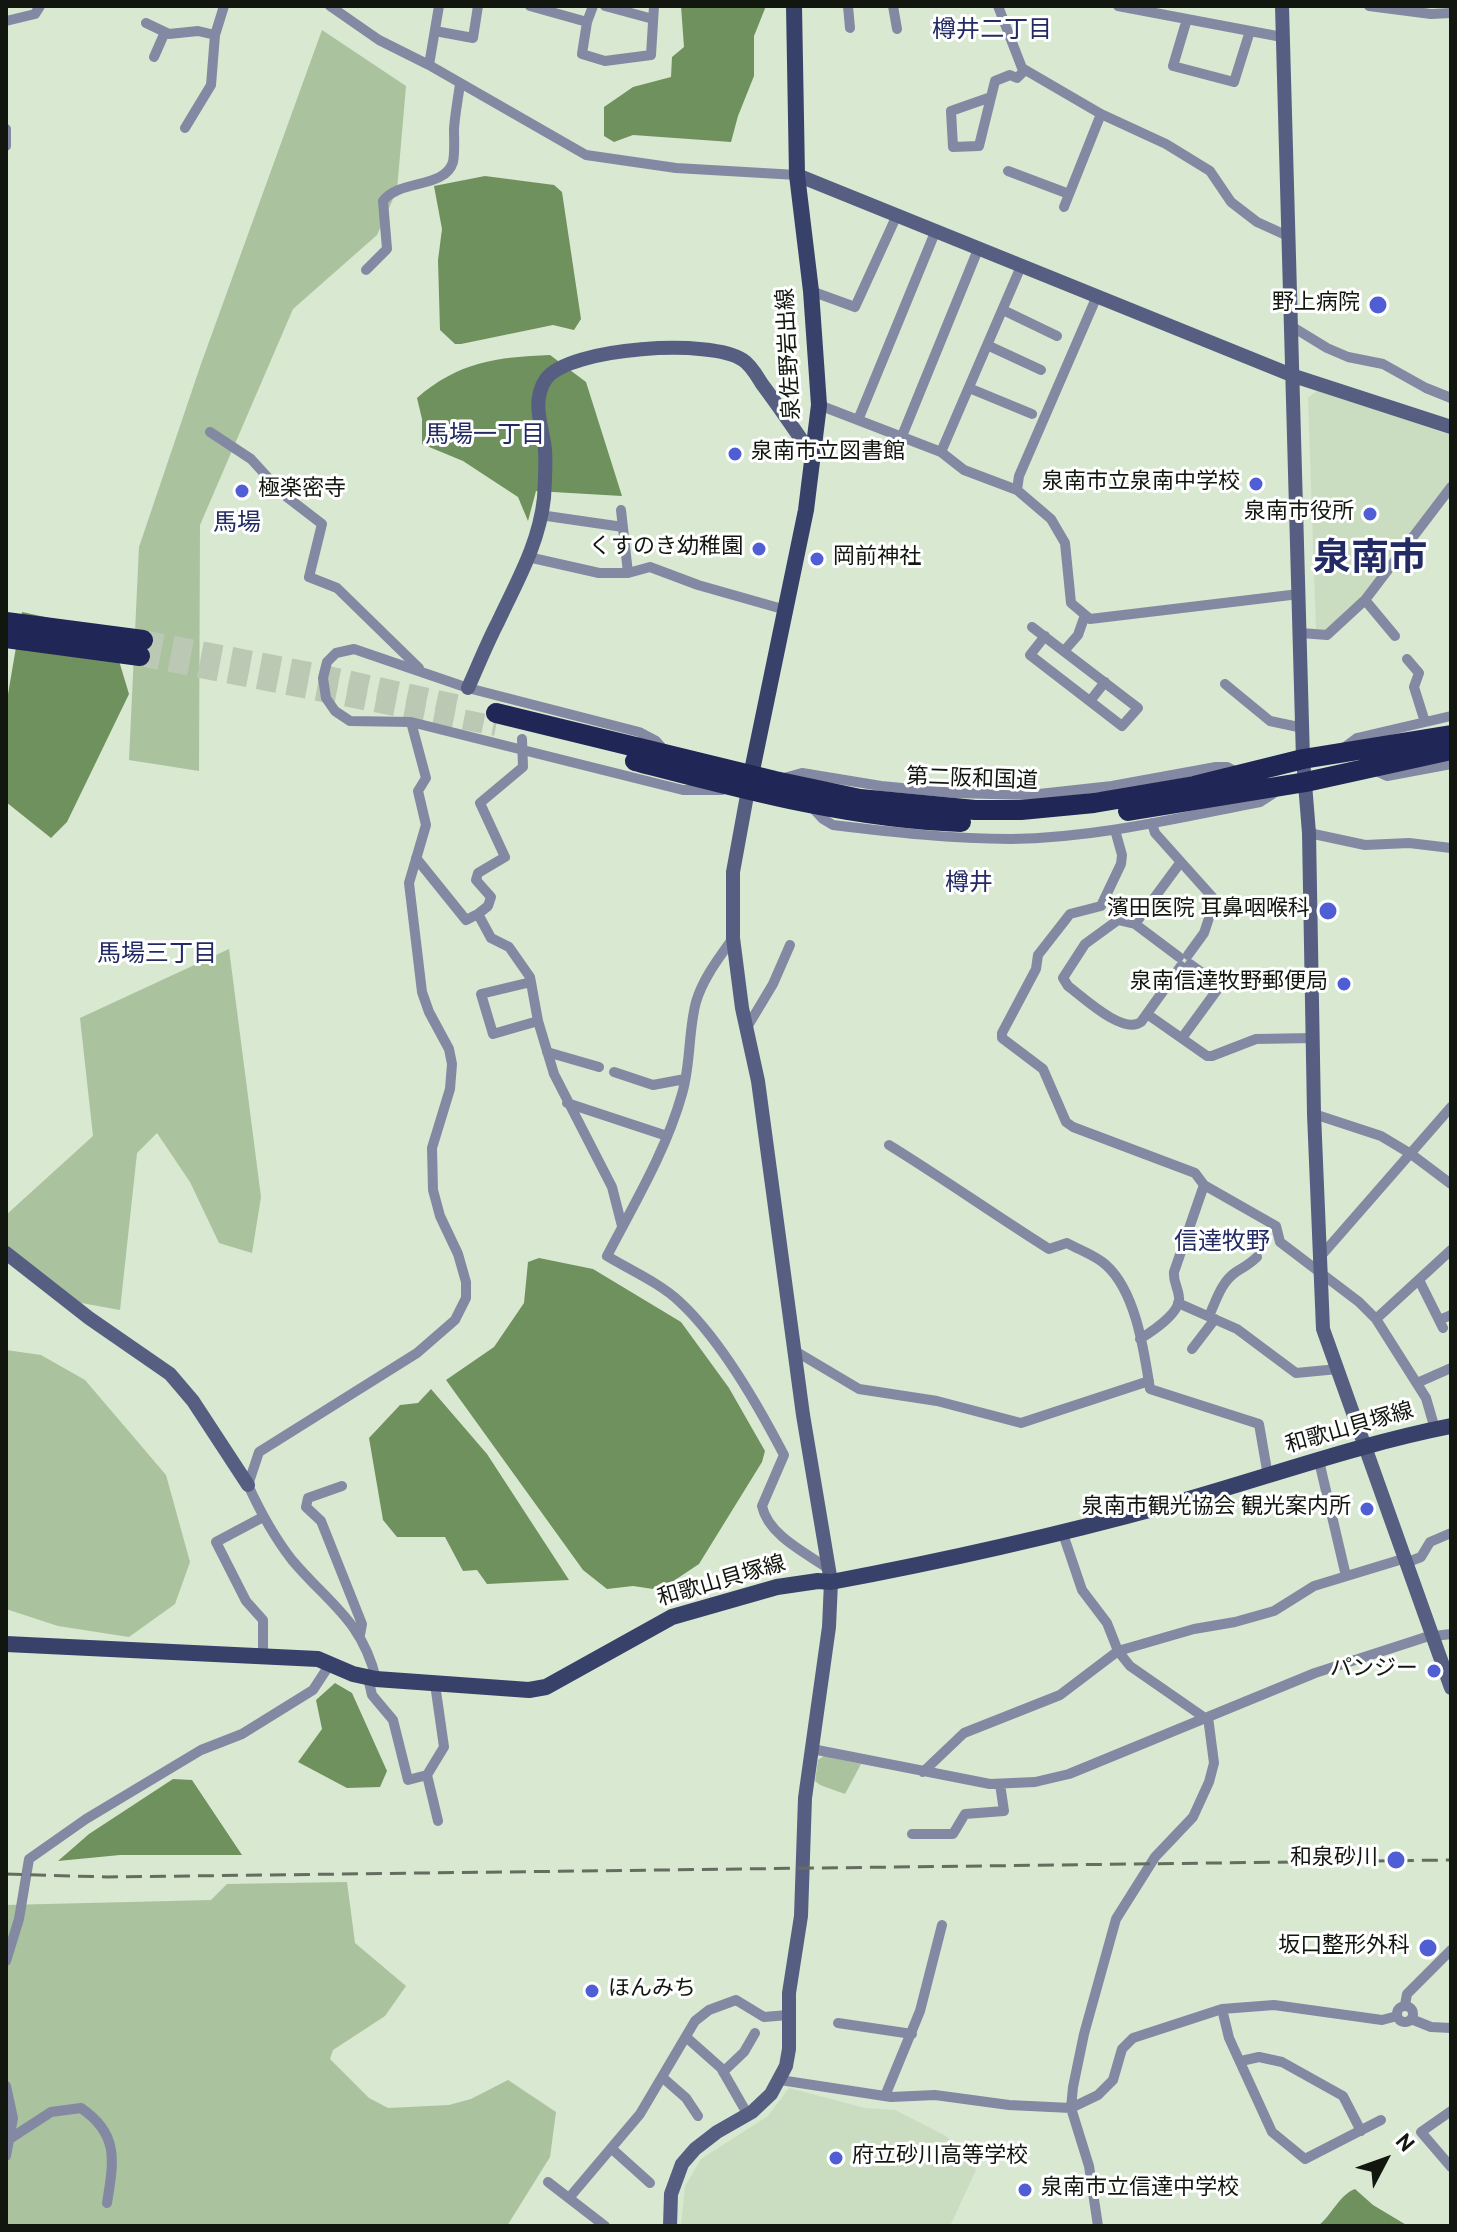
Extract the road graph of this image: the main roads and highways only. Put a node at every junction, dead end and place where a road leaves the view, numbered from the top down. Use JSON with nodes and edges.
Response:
{"nodes":[{"id":1,"x":794,"y":6,"type":"edge"},
{"id":2,"x":6,"y":622,"type":"edge"},
{"id":3,"x":6,"y":638,"type":"edge"},
{"id":4,"x":92,"y":641,"type":"junction"},
{"id":5,"x":136,"y":647,"type":"tunnel mouth"},
{"id":6,"x":1451,"y":735,"type":"edge"},
{"id":7,"x":1451,"y":750,"type":"edge"},
{"id":8,"x":749,"y":782,"type":"junction"},
{"id":9,"x":1443,"y":1427,"type":"edge"},
{"id":10,"x":6,"y":1644,"type":"edge"}],
"edges":[{"from":1,"to":8,"type":"main road","name":"泉佐野岩出線"},
{"from":2,"to":4,"type":"highway"},
{"from":3,"to":4,"type":"highway"},
{"from":4,"to":5,"type":"highway"},
{"from":6,"to":8,"type":"highway","name":"第二阪和国道"},
{"from":7,"to":8,"type":"highway","name":"第二阪和国道"},
{"from":8,"to":8,"type":"highway","name":"第二阪和国道"},
{"from":9,"to":10,"type":"main road","name":"和歌山貝塚線"}]}
